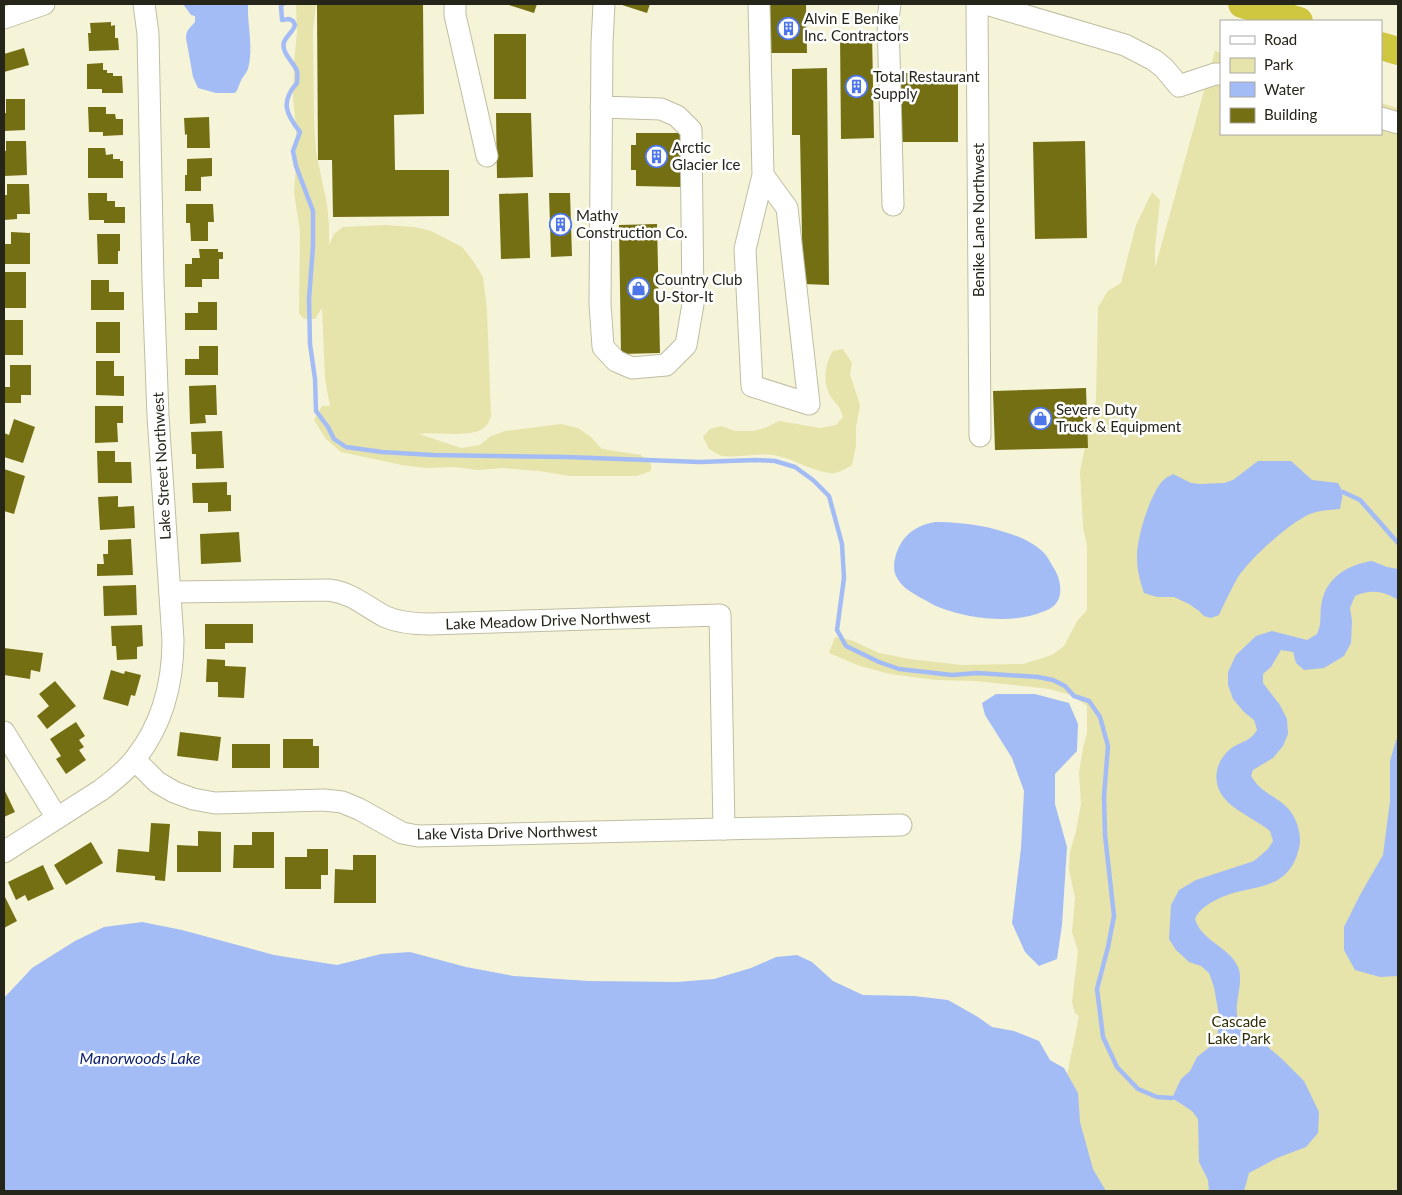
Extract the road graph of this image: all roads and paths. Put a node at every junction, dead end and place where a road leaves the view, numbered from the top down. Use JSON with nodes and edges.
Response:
{"nodes":[{"id":1,"x":44,"y":4,"type":"edge"},
{"id":2,"x":144,"y":4,"type":"edge"},
{"id":3,"x":455,"y":4,"type":"edge"},
{"id":4,"x":604,"y":4,"type":"edge"},
{"id":5,"x":758,"y":4,"type":"edge"},
{"id":6,"x":890,"y":4,"type":"edge"},
{"id":7,"x":977,"y":4,"type":"edge"},
{"id":8,"x":986,"y":4,"type":"edge"},
{"id":9,"x":1242,"y":4,"type":"edge"},
{"id":10,"x":4,"y":18,"type":"edge"},
{"id":11,"x":1297,"y":20,"type":"edge"},
{"id":12,"x":1382,"y":46,"type":"edge"},
{"id":13,"x":1398,"y":51,"type":"edge"},
{"id":14,"x":1220,"y":74,"type":"edge"},
{"id":15,"x":601,"y":107,"type":"junction"},
{"id":16,"x":1382,"y":118,"type":"edge"},
{"id":17,"x":1398,"y":123,"type":"edge"},
{"id":18,"x":487,"y":156,"type":"dead end"},
{"id":19,"x":763,"y":175,"type":"junction"},
{"id":20,"x":893,"y":205,"type":"dead end"},
{"id":21,"x":980,"y":436,"type":"dead end"},
{"id":22,"x":170,"y":592,"type":"junction"},
{"id":23,"x":4,"y":732,"type":"edge"},
{"id":24,"x":135,"y":760,"type":"junction"},
{"id":25,"x":57,"y":818,"type":"junction"},
{"id":26,"x":901,"y":825,"type":"dead end"},
{"id":27,"x":724,"y":829,"type":"junction"},
{"id":28,"x":4,"y":852,"type":"edge"}],
"edges":[{"from":1,"to":10,"type":"street"},
{"from":2,"to":22,"type":"street","name":"Lake Street Northwest"},
{"from":3,"to":18,"type":"street"},
{"from":4,"to":15,"type":"street"},
{"from":5,"to":19,"type":"street"},
{"from":6,"to":20,"type":"street"},
{"from":7,"to":21,"type":"street","name":"Benike Lane Northwest"},
{"from":8,"to":14,"type":"street"},
{"from":9,"to":11,"type":"highway"},
{"from":12,"to":13,"type":"highway"},
{"from":15,"to":15,"type":"street"},
{"from":16,"to":17,"type":"street"},
{"from":19,"to":19,"type":"street"},
{"from":22,"to":24,"type":"street","name":"Lake Street Northwest"},
{"from":22,"to":27,"type":"street","name":"Lake Meadow Drive Northwest"},
{"from":23,"to":25,"type":"street"},
{"from":24,"to":25,"type":"street","name":"Lake Street Northwest"},
{"from":24,"to":27,"type":"street","name":"Lake Vista Drive Northwest"},
{"from":25,"to":28,"type":"street","name":"Lake Street Northwest"},
{"from":26,"to":27,"type":"street","name":"Lake Vista Drive Northwest"}]}
